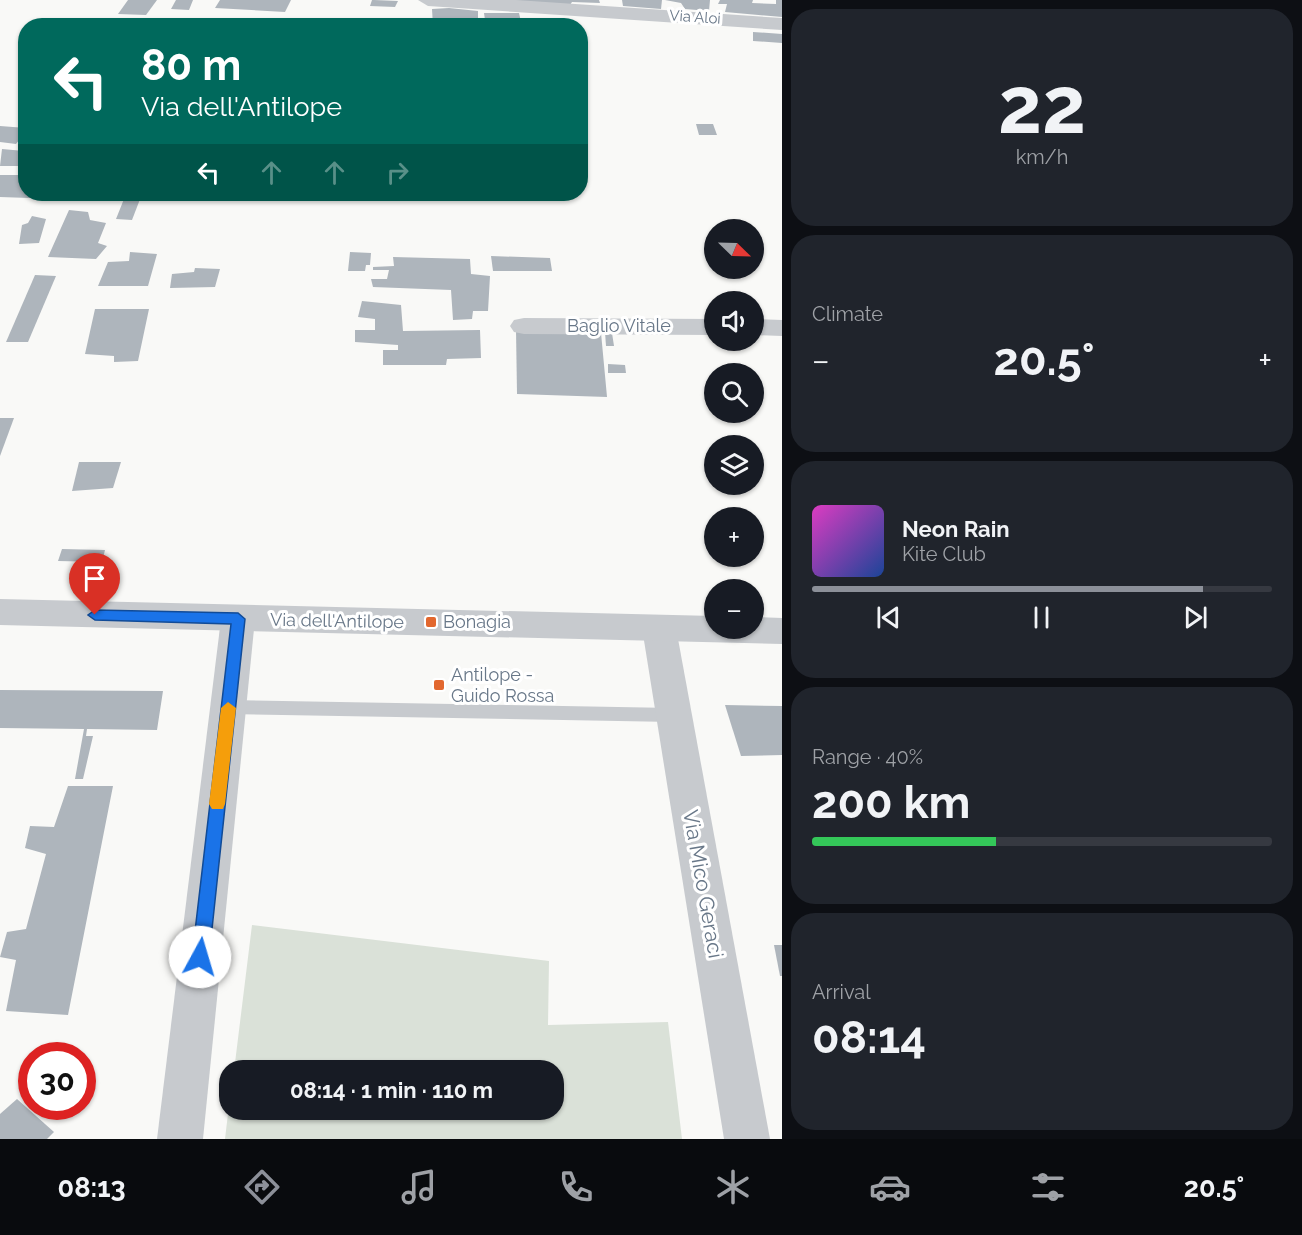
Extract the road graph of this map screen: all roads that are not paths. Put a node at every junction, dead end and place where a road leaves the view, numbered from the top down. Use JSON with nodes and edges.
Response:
{"nodes":[{"id":1,"x":428,"y":0,"type":"edge"},
{"id":2,"x":612,"y":5,"type":"edge"},
{"id":3,"x":782,"y":24,"type":"edge"},
{"id":4,"x":524,"y":326,"type":"dead end"},
{"id":5,"x":704,"y":327,"type":"edge"},
{"id":6,"x":764,"y":327,"type":"edge"},
{"id":7,"x":782,"y":328,"type":"edge"},
{"id":8,"x":0,"y":612,"type":"edge"},
{"id":9,"x":238,"y":619,"type":"junction"},
{"id":10,"x":659,"y":628,"type":"junction"},
{"id":11,"x":782,"y":631,"type":"edge"},
{"id":12,"x":228,"y":707,"type":"junction"},
{"id":13,"x":673,"y":715,"type":"junction"},
{"id":14,"x":180,"y":1139,"type":"edge"},
{"id":15,"x":747,"y":1139,"type":"edge"}],
"edges":[{"from":1,"to":2,"type":"street","name":"Via Aloi"},
{"from":2,"to":3,"type":"street","name":"Via Aloi"},
{"from":4,"to":5,"type":"street","name":"Baglio Vitale"},
{"from":6,"to":7,"type":"street"},
{"from":8,"to":9,"type":"street","name":"Via dell'Antilope"},
{"from":9,"to":10,"type":"street","name":"Via dell'Antilope"},
{"from":9,"to":12,"type":"street"},
{"from":10,"to":11,"type":"street","name":"Via dell'Antilope"},
{"from":10,"to":13,"type":"street","name":"Via Mico Geraci"},
{"from":12,"to":13,"type":"lane"},
{"from":12,"to":14,"type":"street"},
{"from":13,"to":15,"type":"street","name":"Via Mico Geraci"}]}
